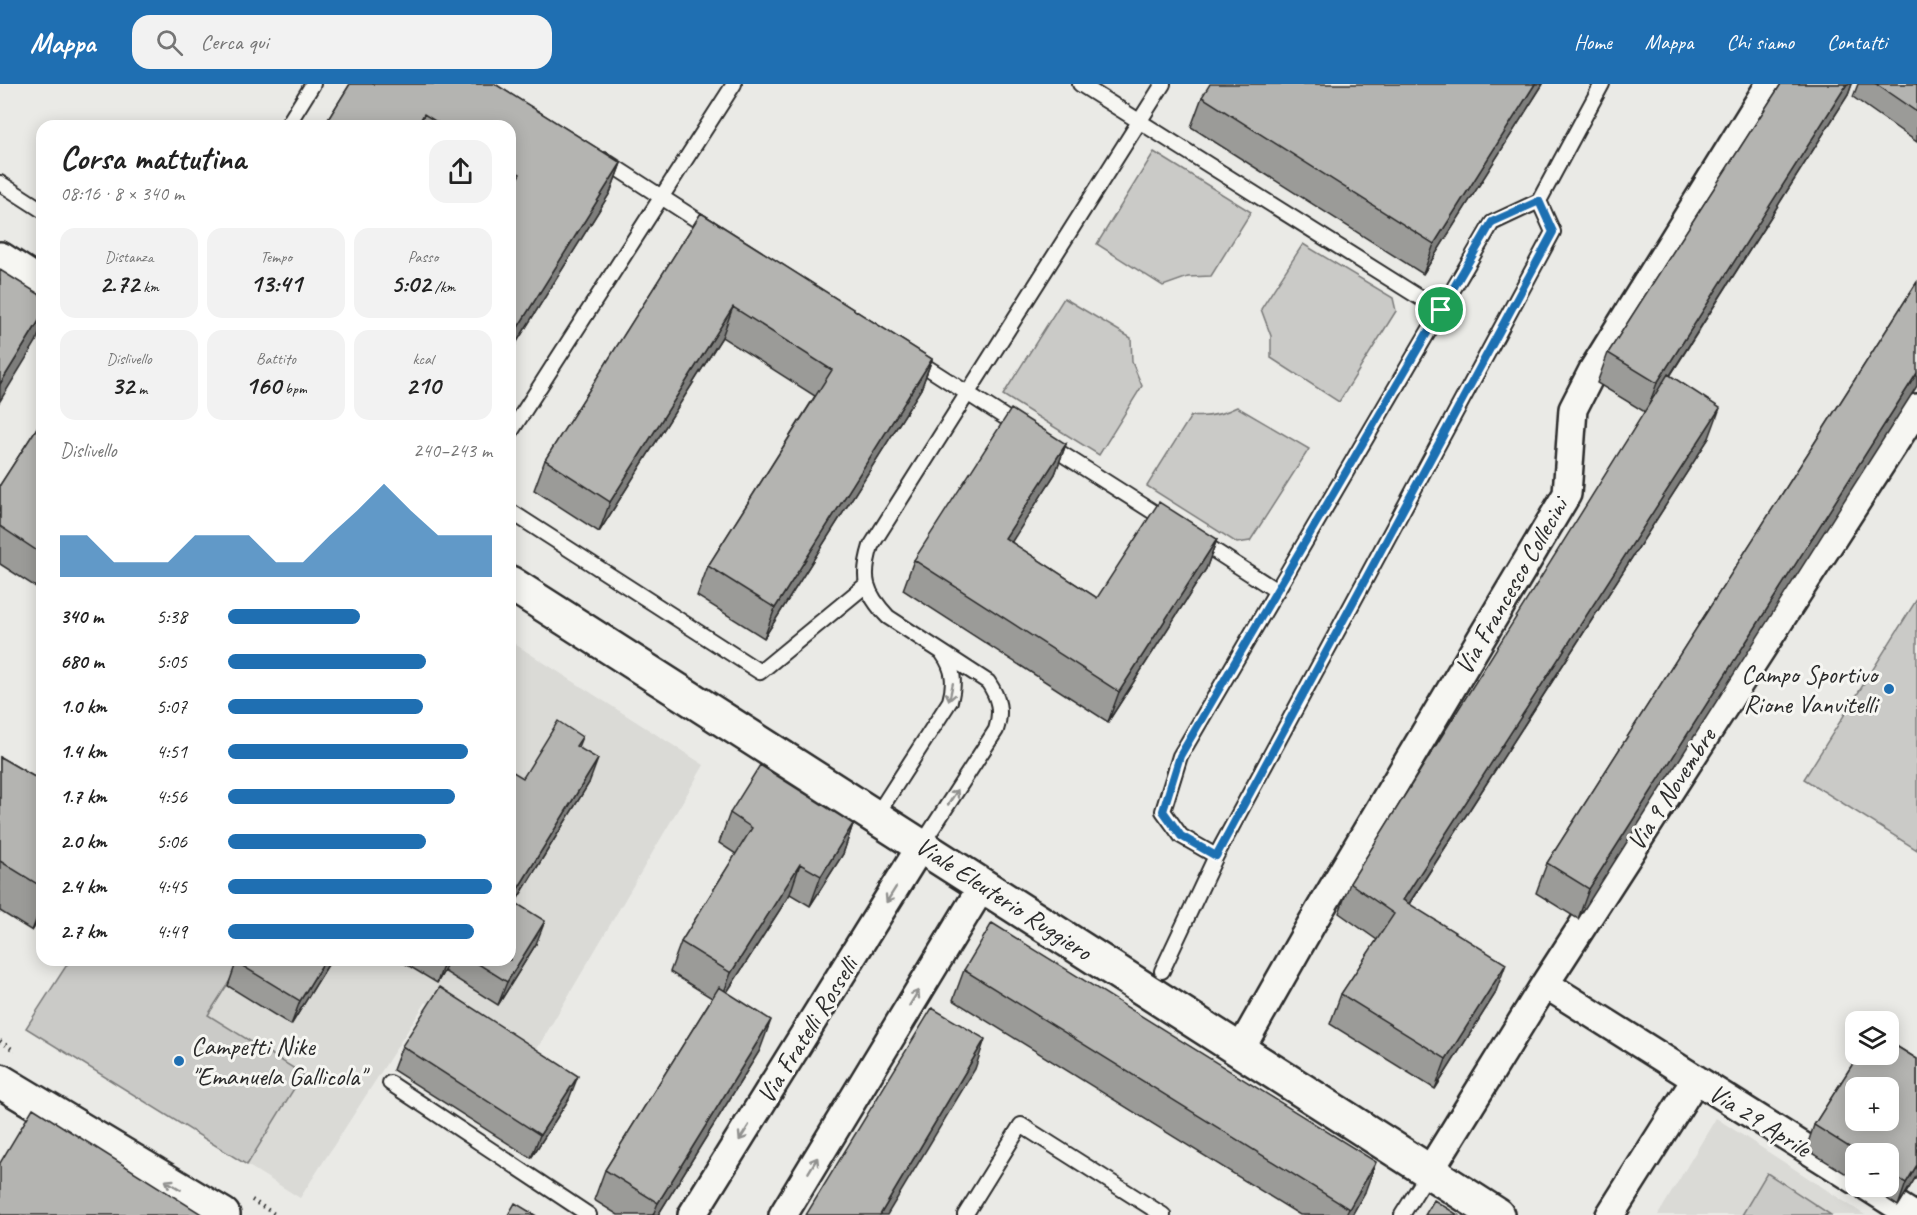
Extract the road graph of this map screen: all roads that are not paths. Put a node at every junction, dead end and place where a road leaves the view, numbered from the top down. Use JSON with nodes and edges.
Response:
{"nodes":[{"id":1,"x":313,"y":84,"type":"edge"},
{"id":2,"x":734,"y":84,"type":"edge"},
{"id":3,"x":1080,"y":84,"type":"edge"},
{"id":4,"x":1163,"y":84,"type":"edge"},
{"id":5,"x":1602,"y":84,"type":"edge"},
{"id":6,"x":1770,"y":84,"type":"edge"},
{"id":7,"x":291,"y":120,"type":"edge"},
{"id":8,"x":1139,"y":121,"type":"junction"},
{"id":9,"x":592,"y":153,"type":"edge"},
{"id":10,"x":0,"y":183,"type":"edge"},
{"id":11,"x":662,"y":197,"type":"junction"},
{"id":12,"x":1539,"y":201,"type":"junction"},
{"id":13,"x":36,"y":206,"type":"edge"},
{"id":14,"x":721,"y":235,"type":"edge"},
{"id":15,"x":0,"y":259,"type":"edge"},
{"id":16,"x":36,"y":282,"type":"edge"},
{"id":17,"x":1441,"y":310,"type":"junction"},
{"id":18,"x":898,"y":349,"type":"edge"},
{"id":19,"x":967,"y":393,"type":"junction"},
{"id":20,"x":1917,"y":408,"type":"edge"},
{"id":21,"x":516,"y":424,"type":"edge"},
{"id":22,"x":516,"y":515,"type":"edge"},
{"id":23,"x":867,"y":584,"type":"junction"},
{"id":24,"x":516,"y":587,"type":"edge"},
{"id":25,"x":1277,"y":591,"type":"junction"},
{"id":26,"x":930,"y":643,"type":"junction"},
{"id":27,"x":876,"y":816,"type":"junction"},
{"id":28,"x":921,"y":846,"type":"junction"},
{"id":29,"x":1216,"y":856,"type":"junction"},
{"id":30,"x":983,"y":885,"type":"junction"},
{"id":31,"x":1162,"y":971,"type":"dead end"},
{"id":32,"x":1545,"y":984,"type":"junction"},
{"id":33,"x":1240,"y":1050,"type":"junction"},
{"id":34,"x":1696,"y":1079,"type":"junction"},
{"id":35,"x":0,"y":1081,"type":"edge"},
{"id":36,"x":390,"y":1083,"type":"dead end"},
{"id":37,"x":1429,"y":1172,"type":"junction"},
{"id":38,"x":1845,"y":1173,"type":"edge"},
{"id":39,"x":1884,"y":1197,"type":"edge"},
{"id":40,"x":224,"y":1215,"type":"edge"},
{"id":41,"x":589,"y":1215,"type":"edge"},
{"id":42,"x":693,"y":1215,"type":"edge"},
{"id":43,"x":783,"y":1215,"type":"edge"},
{"id":44,"x":964,"y":1215,"type":"edge"},
{"id":45,"x":1163,"y":1215,"type":"edge"},
{"id":46,"x":1402,"y":1215,"type":"edge"},
{"id":47,"x":1497,"y":1215,"type":"edge"},
{"id":48,"x":1610,"y":1215,"type":"edge"},
{"id":49,"x":1912,"y":1215,"type":"edge"}],
"edges":[{"from":1,"to":7,"type":"lane"},
{"from":2,"to":11,"type":"lane"},
{"from":3,"to":8,"type":"lane"},
{"from":4,"to":8,"type":"lane"},
{"from":5,"to":12,"type":"lane"},
{"from":6,"to":33,"type":"street","name":"Via Francesco Collecini"},
{"from":8,"to":17,"type":"lane"},
{"from":8,"to":19,"type":"lane"},
{"from":9,"to":11,"type":"lane"},
{"from":10,"to":13,"type":"lane"},
{"from":11,"to":14,"type":"lane"},
{"from":11,"to":21,"type":"lane"},
{"from":12,"to":17,"type":"lane"},
{"from":12,"to":29,"type":"lane"},
{"from":15,"to":16,"type":"street"},
{"from":17,"to":25,"type":"lane"},
{"from":18,"to":19,"type":"lane"},
{"from":19,"to":23,"type":"lane"},
{"from":19,"to":25,"type":"lane"},
{"from":20,"to":32,"type":"street","name":"Via 9 Novembre"},
{"from":22,"to":23,"type":"lane"},
{"from":23,"to":26,"type":"lane"},
{"from":24,"to":27,"type":"street","name":"Viale Eleuterio Ruggiero"},
{"from":25,"to":29,"type":"lane"},
{"from":26,"to":27,"type":"lane","one_way":true},
{"from":28,"to":26,"type":"lane","one_way":true},
{"from":27,"to":28,"type":"street","name":"Viale Eleuterio Ruggiero"},
{"from":28,"to":30,"type":"street","name":"Viale Eleuterio Ruggiero"},
{"from":28,"to":42,"type":"street","name":"Via Fratelli Rosselli","one_way":true},
{"from":29,"to":31,"type":"lane"},
{"from":30,"to":33,"type":"street","name":"Viale Eleuterio Ruggiero"},
{"from":43,"to":30,"type":"street","one_way":true},
{"from":32,"to":34,"type":"street","name":"Via 29 Aprile"},
{"from":32,"to":37,"type":"street","name":"Via 9 Novembre"},
{"from":33,"to":37,"type":"street","name":"Viale Eleuterio Ruggiero"},
{"from":34,"to":38,"type":"street","name":"Via 29 Aprile"},
{"from":34,"to":48,"type":"street","name":"Via 29 Aprile"},
{"from":40,"to":35,"type":"street","one_way":true},
{"from":36,"to":41,"type":"lane"},
{"from":37,"to":46,"type":"lane"},
{"from":37,"to":47,"type":"street","name":"Viale Eleuterio Ruggiero"},
{"from":39,"to":49,"type":"street"},
{"from":44,"to":45,"type":"lane"}]}
